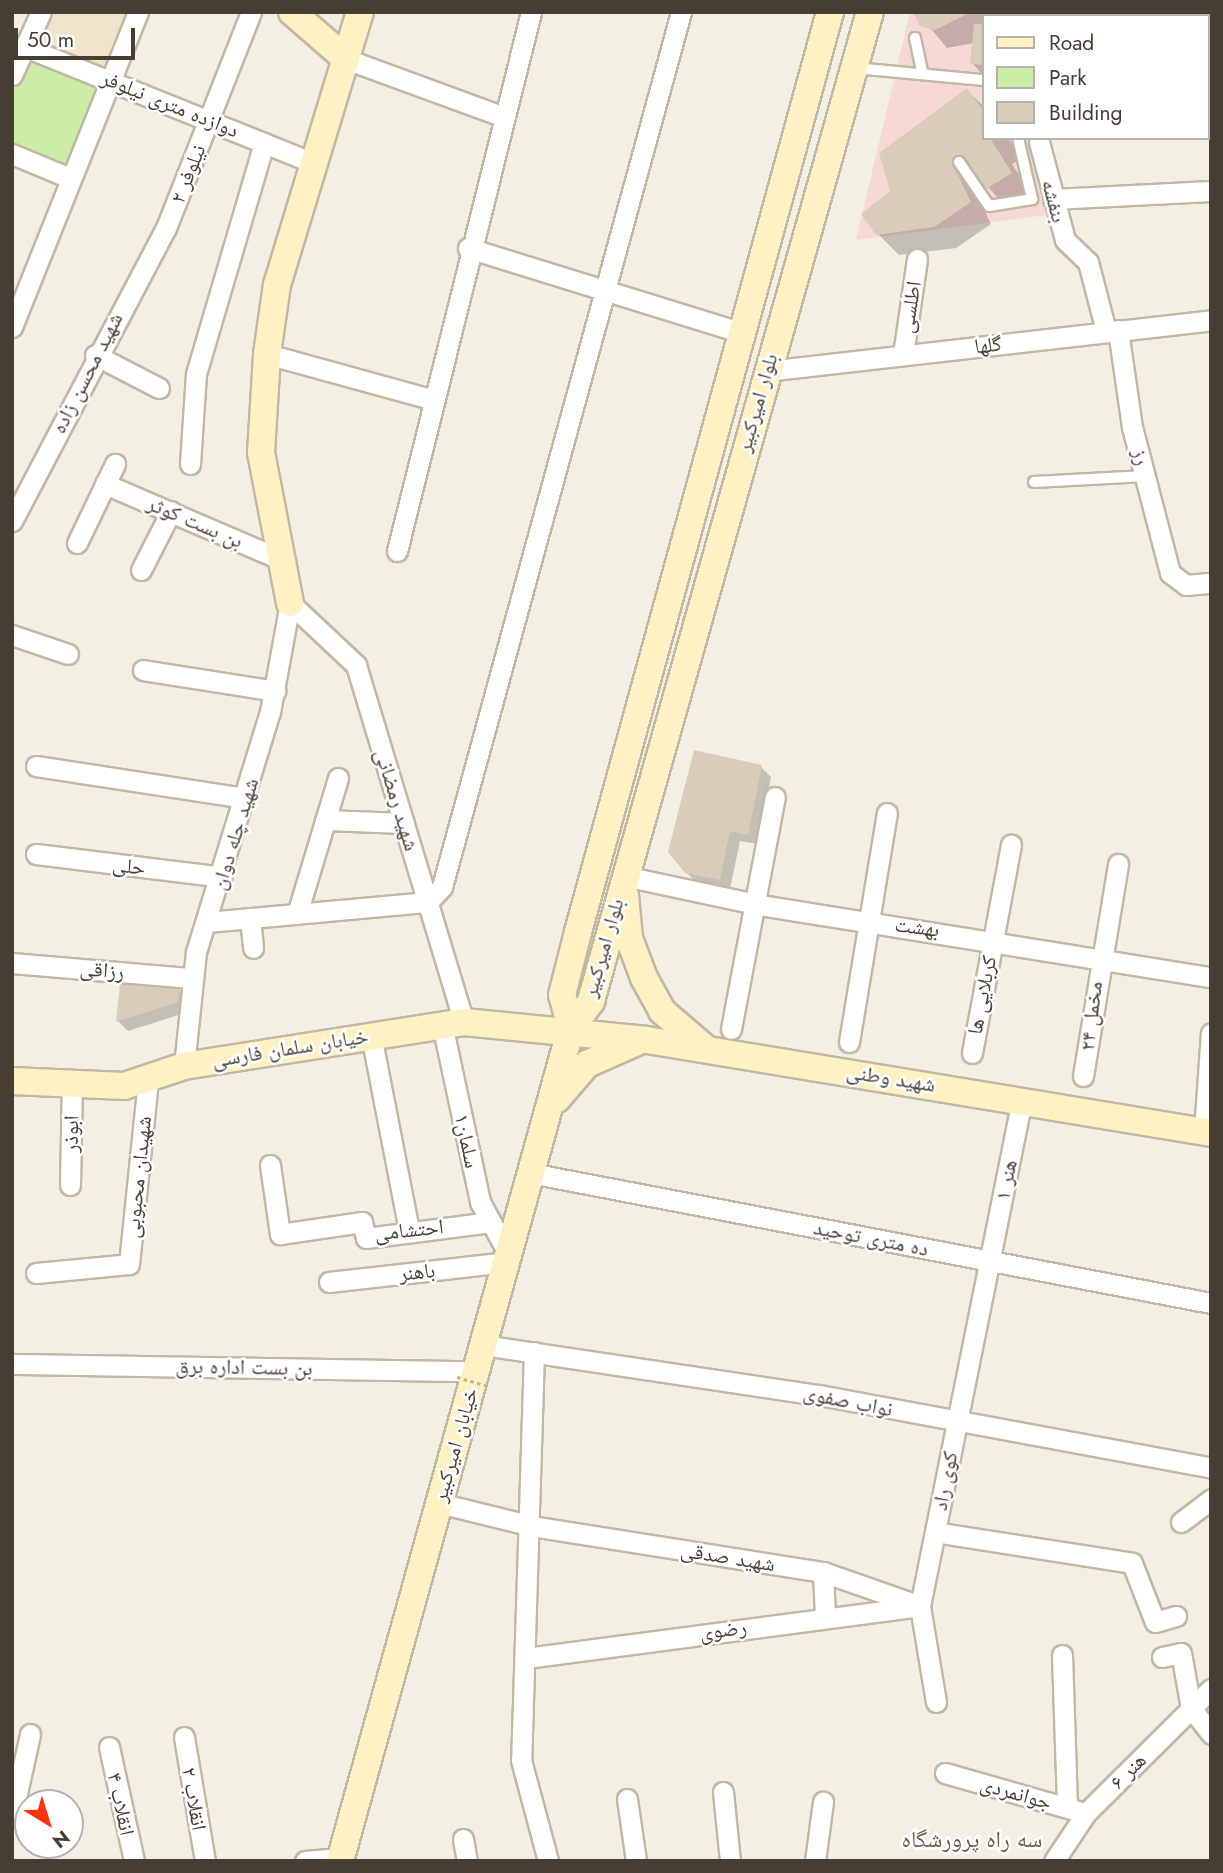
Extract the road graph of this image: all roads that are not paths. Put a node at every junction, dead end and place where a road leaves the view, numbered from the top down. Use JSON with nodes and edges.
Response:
{"nodes":[{"id":1,"x":41,"y":12,"type":"edge"},
{"id":2,"x":138,"y":12,"type":"edge"},
{"id":3,"x":251,"y":12,"type":"edge"},
{"id":4,"x":292,"y":12,"type":"edge"},
{"id":5,"x":360,"y":12,"type":"edge"},
{"id":6,"x":531,"y":12,"type":"edge"},
{"id":7,"x":681,"y":12,"type":"edge"},
{"id":8,"x":830,"y":12,"type":"edge"},
{"id":9,"x":870,"y":12,"type":"edge"},
{"id":10,"x":915,"y":38,"type":"dead end"},
{"id":11,"x":25,"y":47,"type":"junction"},
{"id":12,"x":346,"y":59,"type":"junction"},
{"id":13,"x":851,"y":68,"type":"junction"},
{"id":14,"x":922,"y":72,"type":"junction"},
{"id":15,"x":12,"y":75,"type":"edge"},
{"id":16,"x":110,"y":79,"type":"junction"},
{"id":17,"x":982,"y":80,"type":"edge"},
{"id":18,"x":502,"y":116,"type":"junction"},
{"id":19,"x":210,"y":121,"type":"junction"},
{"id":20,"x":1018,"y":140,"type":"edge"},
{"id":21,"x":1039,"y":142,"type":"dead end"},
{"id":22,"x":264,"y":143,"type":"junction"},
{"id":23,"x":12,"y":154,"type":"edge"},
{"id":24,"x":959,"y":162,"type":"dead end"},
{"id":25,"x":314,"y":163,"type":"junction"},
{"id":26,"x":70,"y":178,"type":"junction"},
{"id":27,"x":1211,"y":191,"type":"edge"},
{"id":28,"x":1053,"y":199,"type":"junction"},
{"id":29,"x":166,"y":228,"type":"joint"},
{"id":30,"x":468,"y":248,"type":"junction"},
{"id":31,"x":917,"y":259,"type":"dead end"},
{"id":32,"x":606,"y":289,"type":"junction"},
{"id":33,"x":1211,"y":320,"type":"edge"},
{"id":34,"x":12,"y":327,"type":"edge"},
{"id":35,"x":1112,"y":331,"type":"junction"},
{"id":36,"x":742,"y":333,"type":"junction"},
{"id":37,"x":95,"y":355,"type":"junction"},
{"id":38,"x":267,"y":355,"type":"junction"},
{"id":39,"x":903,"y":355,"type":"junction"},
{"id":40,"x":766,"y":371,"type":"junction"},
{"id":41,"x":159,"y":388,"type":"dead end"},
{"id":42,"x":434,"y":400,"type":"junction"},
{"id":43,"x":115,"y":464,"type":"dead end"},
{"id":44,"x":190,"y":464,"type":"dead end"},
{"id":45,"x":1146,"y":476,"type":"junction"},
{"id":46,"x":1034,"y":482,"type":"dead end"},
{"id":47,"x":105,"y":484,"type":"junction"},
{"id":48,"x":171,"y":511,"type":"junction"},
{"id":49,"x":12,"y":521,"type":"edge"},
{"id":50,"x":686,"y":526,"type":"junction"},
{"id":51,"x":719,"y":534,"type":"junction"},
{"id":52,"x":77,"y":543,"type":"dead end"},
{"id":53,"x":397,"y":551,"type":"dead end"},
{"id":54,"x":285,"y":561,"type":"junction"},
{"id":55,"x":141,"y":570,"type":"dead end"},
{"id":56,"x":1211,"y":583,"type":"edge"},
{"id":57,"x":290,"y":603,"type":"junction"},
{"id":58,"x":12,"y":635,"type":"edge"},
{"id":59,"x":68,"y":654,"type":"dead end"},
{"id":60,"x":143,"y":670,"type":"dead end"},
{"id":61,"x":275,"y":691,"type":"junction"},
{"id":62,"x":36,"y":766,"type":"dead end"},
{"id":63,"x":338,"y":778,"type":"dead end"},
{"id":64,"x":775,"y":797,"type":"dead end"},
{"id":65,"x":246,"y":798,"type":"junction"},
{"id":66,"x":887,"y":813,"type":"dead end"},
{"id":67,"x":325,"y":820,"type":"junction"},
{"id":68,"x":404,"y":823,"type":"junction"},
{"id":69,"x":1011,"y":845,"type":"dead end"},
{"id":70,"x":36,"y":854,"type":"dead end"},
{"id":71,"x":1118,"y":864,"type":"dead end"},
{"id":72,"x":624,"y":876,"type":"junction"},
{"id":73,"x":222,"y":877,"type":"junction"},
{"id":74,"x":428,"y":902,"type":"junction"},
{"id":75,"x":760,"y":905,"type":"junction"},
{"id":76,"x":297,"y":914,"type":"junction"},
{"id":77,"x":250,"y":918,"type":"junction"},
{"id":78,"x":207,"y":922,"type":"junction"},
{"id":79,"x":871,"y":922,"type":"junction"},
{"id":80,"x":578,"y":932,"type":"junction"},
{"id":81,"x":993,"y":937,"type":"junction"},
{"id":82,"x":253,"y":948,"type":"dead end"},
{"id":83,"x":1098,"y":957,"type":"junction"},
{"id":84,"x":12,"y":963,"type":"edge"},
{"id":85,"x":1211,"y":977,"type":"edge"},
{"id":86,"x":191,"y":978,"type":"junction"},
{"id":87,"x":453,"y":1023,"type":"junction"},
{"id":88,"x":498,"y":1024,"type":"junction"},
{"id":89,"x":571,"y":1028,"type":"junction"},
{"id":90,"x":732,"y":1029,"type":"dead end"},
{"id":91,"x":1211,"y":1033,"type":"edge"},
{"id":92,"x":371,"y":1035,"type":"junction"},
{"id":93,"x":647,"y":1040,"type":"junction"},
{"id":94,"x":849,"y":1042,"type":"dead end"},
{"id":95,"x":705,"y":1048,"type":"junction"},
{"id":96,"x":972,"y":1053,"type":"dead end"},
{"id":97,"x":184,"y":1066,"type":"junction"},
{"id":98,"x":1083,"y":1076,"type":"dead end"},
{"id":99,"x":148,"y":1080,"type":"junction"},
{"id":100,"x":12,"y":1081,"type":"edge"},
{"id":101,"x":72,"y":1084,"type":"junction"},
{"id":102,"x":1022,"y":1099,"type":"junction"},
{"id":103,"x":546,"y":1119,"type":"junction"},
{"id":104,"x":1208,"y":1133,"type":"edge"},
{"id":105,"x":270,"y":1165,"type":"dead end"},
{"id":106,"x":530,"y":1174,"type":"junction"},
{"id":107,"x":70,"y":1185,"type":"dead end"},
{"id":108,"x":491,"y":1222,"type":"junction"},
{"id":109,"x":408,"y":1231,"type":"junction"},
{"id":110,"x":507,"y":1257,"type":"junction"},
{"id":111,"x":990,"y":1261,"type":"junction"},
{"id":112,"x":36,"y":1273,"type":"dead end"},
{"id":113,"x":329,"y":1282,"type":"dead end"},
{"id":114,"x":1211,"y":1303,"type":"edge"},
{"id":115,"x":483,"y":1345,"type":"junction"},
{"id":116,"x":534,"y":1352,"type":"junction"},
{"id":117,"x":12,"y":1364,"type":"edge"},
{"id":118,"x":474,"y":1378,"type":"junction"},
{"id":119,"x":957,"y":1423,"type":"junction"},
{"id":120,"x":1211,"y":1468,"type":"edge"},
{"id":121,"x":1211,"y":1499,"type":"edge"},
{"id":122,"x":439,"y":1503,"type":"junction"},
{"id":123,"x":1181,"y":1522,"type":"dead end"},
{"id":124,"x":532,"y":1526,"type":"junction"},
{"id":125,"x":935,"y":1532,"type":"junction"},
{"id":126,"x":823,"y":1572,"type":"junction"},
{"id":127,"x":920,"y":1606,"type":"junction"},
{"id":128,"x":825,"y":1616,"type":"junction"},
{"id":129,"x":1176,"y":1616,"type":"dead end"},
{"id":130,"x":1062,"y":1656,"type":"dead end"},
{"id":131,"x":1162,"y":1657,"type":"dead end"},
{"id":132,"x":526,"y":1658,"type":"junction"},
{"id":133,"x":1211,"y":1689,"type":"edge"},
{"id":134,"x":936,"y":1702,"type":"dead end"},
{"id":135,"x":1191,"y":1708,"type":"junction"},
{"id":136,"x":30,"y":1734,"type":"dead end"},
{"id":137,"x":1211,"y":1734,"type":"edge"},
{"id":138,"x":184,"y":1737,"type":"dead end"},
{"id":139,"x":109,"y":1746,"type":"dead end"},
{"id":140,"x":945,"y":1773,"type":"dead end"},
{"id":141,"x":723,"y":1792,"type":"dead end"},
{"id":142,"x":627,"y":1799,"type":"dead end"},
{"id":143,"x":824,"y":1802,"type":"dead end"},
{"id":144,"x":1067,"y":1807,"type":"junction"},
{"id":145,"x":1086,"y":1813,"type":"junction"},
{"id":146,"x":12,"y":1816,"type":"edge"},
{"id":147,"x":463,"y":1839,"type":"dead end"},
{"id":148,"x":340,"y":1859,"type":"edge"},
{"id":149,"x":134,"y":1861,"type":"edge"},
{"id":150,"x":205,"y":1861,"type":"edge"},
{"id":151,"x":305,"y":1861,"type":"edge"},
{"id":152,"x":467,"y":1861,"type":"edge"},
{"id":153,"x":548,"y":1861,"type":"edge"},
{"id":154,"x":636,"y":1861,"type":"edge"},
{"id":155,"x":730,"y":1861,"type":"edge"},
{"id":156,"x":815,"y":1861,"type":"edge"},
{"id":157,"x":1054,"y":1861,"type":"edge"}],
"edges":[{"from":1,"to":11,"type":"street"},
{"from":2,"to":16,"type":"street"},
{"from":3,"to":19,"type":"street","name":"نیلوفر ۲"},
{"from":4,"to":12,"type":"main road"},
{"from":5,"to":12,"type":"main road"},
{"from":6,"to":18,"type":"street"},
{"from":7,"to":32,"type":"street"},
{"from":8,"to":36,"type":"main road","name":"بلوار امیرکبیر"},
{"from":9,"to":13,"type":"main road","name":"بلوار امیرکبیر"},
{"from":10,"to":14,"type":"lane"},
{"from":11,"to":15,"type":"street"},
{"from":11,"to":16,"type":"street","name":"دوازده متری نیلوفر"},
{"from":12,"to":18,"type":"street"},
{"from":12,"to":25,"type":"main road"},
{"from":13,"to":14,"type":"lane"},
{"from":13,"to":40,"type":"main road","name":"بلوار امیرکبیر"},
{"from":14,"to":17,"type":"lane"},
{"from":16,"to":19,"type":"street","name":"دوازده متری نیلوفر"},
{"from":16,"to":26,"type":"street"},
{"from":18,"to":30,"type":"street"},
{"from":19,"to":22,"type":"street","name":"دوازده متری نیلوفر"},
{"from":19,"to":29,"type":"street","name":"نیلوفر ۲"},
{"from":20,"to":24,"type":"lane"},
{"from":21,"to":28,"type":"street","name":"بنفشه"},
{"from":22,"to":25,"type":"street","name":"دوازده متری نیلوفر"},
{"from":22,"to":44,"type":"street"},
{"from":23,"to":26,"type":"street"},
{"from":25,"to":38,"type":"main road"},
{"from":26,"to":34,"type":"street"},
{"from":27,"to":28,"type":"street"},
{"from":28,"to":35,"type":"street","name":"بنفشه"},
{"from":29,"to":37,"type":"street","name":"شهید محسن زاده"},
{"from":30,"to":32,"type":"street"},
{"from":30,"to":42,"type":"street"},
{"from":31,"to":39,"type":"street","name":"اطلسی"},
{"from":32,"to":36,"type":"street"},
{"from":32,"to":74,"type":"street"},
{"from":33,"to":35,"type":"street","name":"گلها"},
{"from":35,"to":39,"type":"street","name":"گلها"},
{"from":35,"to":45,"type":"street","name":"رز"},
{"from":36,"to":50,"type":"main road","name":"بلوار امیرکبیر"},
{"from":37,"to":41,"type":"street"},
{"from":37,"to":49,"type":"street","name":"شهید محسن زاده"},
{"from":38,"to":42,"type":"street"},
{"from":38,"to":54,"type":"main road"},
{"from":39,"to":40,"type":"street","name":"گلها"},
{"from":40,"to":51,"type":"main road","name":"بلوار امیرکبیر"},
{"from":42,"to":53,"type":"street"},
{"from":43,"to":47,"type":"street"},
{"from":45,"to":46,"type":"lane"},
{"from":45,"to":56,"type":"street","name":"رز"},
{"from":47,"to":48,"type":"street","name":"بن بست کوثر"},
{"from":47,"to":52,"type":"street"},
{"from":48,"to":54,"type":"street","name":"بن بست کوثر"},
{"from":48,"to":55,"type":"street"},
{"from":50,"to":51,"type":"main road"},
{"from":50,"to":80,"type":"main road","name":"بلوار امیرکبیر"},
{"from":51,"to":72,"type":"main road","name":"بلوار امیرکبیر"},
{"from":54,"to":57,"type":"main road"},
{"from":57,"to":61,"type":"street","name":"شهید چله دوان"},
{"from":57,"to":68,"type":"street","name":"شهید رمضانی"},
{"from":58,"to":59,"type":"street"},
{"from":60,"to":61,"type":"street"},
{"from":61,"to":65,"type":"street","name":"شهید چله دوان"},
{"from":62,"to":65,"type":"street"},
{"from":63,"to":67,"type":"street"},
{"from":64,"to":75,"type":"street"},
{"from":65,"to":73,"type":"street","name":"شهید چله دوان"},
{"from":66,"to":79,"type":"street"},
{"from":67,"to":68,"type":"street"},
{"from":67,"to":76,"type":"street"},
{"from":68,"to":74,"type":"street","name":"شهید رمضانی"},
{"from":69,"to":81,"type":"street","name":"کربلایی ها"},
{"from":70,"to":73,"type":"street","name":"حلی"},
{"from":71,"to":83,"type":"street","name":"مخمل ۲۴"},
{"from":72,"to":75,"type":"street","name":"بهشت"},
{"from":72,"to":89,"type":"main road","name":"بلوار امیرکبیر"},
{"from":72,"to":95,"type":"main road"},
{"from":73,"to":78,"type":"street","name":"شهید چله دوان"},
{"from":74,"to":76,"type":"street"},
{"from":74,"to":87,"type":"street","name":"شهید رمضانی"},
{"from":75,"to":79,"type":"street","name":"بهشت"},
{"from":75,"to":90,"type":"street"},
{"from":76,"to":77,"type":"street"},
{"from":77,"to":78,"type":"street"},
{"from":77,"to":82,"type":"street"},
{"from":78,"to":86,"type":"street","name":"شهید چله دوان"},
{"from":79,"to":81,"type":"street","name":"بهشت"},
{"from":79,"to":94,"type":"street"},
{"from":80,"to":88,"type":"main road"},
{"from":80,"to":89,"type":"main road","name":"بلوار امیرکبیر"},
{"from":81,"to":83,"type":"street","name":"بهشت"},
{"from":81,"to":96,"type":"street","name":"کربلایی ها"},
{"from":83,"to":85,"type":"street","name":"بهشت"},
{"from":83,"to":98,"type":"street","name":"مخمل ۲۴"},
{"from":84,"to":86,"type":"street","name":"رزاقی"},
{"from":86,"to":97,"type":"street","name":"شهید چله دوان"},
{"from":87,"to":88,"type":"main road","name":"خیابان سلمان فارسی"},
{"from":87,"to":92,"type":"main road","name":"خیابان سلمان فارسی"},
{"from":87,"to":108,"type":"street","name":"سلمان۱"},
{"from":88,"to":89,"type":"main road","name":"خیابان سلمان فارسی"},
{"from":89,"to":93,"type":"main road","name":"شهید وطنی"},
{"from":89,"to":103,"type":"main road","name":"خیابان امیرکبیر"},
{"from":91,"to":104,"type":"street"},
{"from":92,"to":97,"type":"main road","name":"خیابان سلمان فارسی"},
{"from":92,"to":109,"type":"street"},
{"from":93,"to":95,"type":"main road","name":"شهید وطنی"},
{"from":93,"to":103,"type":"main road"},
{"from":95,"to":102,"type":"main road","name":"شهید وطنی"},
{"from":97,"to":99,"type":"main road","name":"خیابان سلمان فارسی"},
{"from":99,"to":101,"type":"main road","name":"خیابان سلمان فارسی"},
{"from":99,"to":112,"type":"street","name":"شهیدان محبوبی"},
{"from":100,"to":101,"type":"main road","name":"خیابان سلمان فارسی"},
{"from":101,"to":107,"type":"street","name":"ابوذر"},
{"from":102,"to":104,"type":"main road","name":"شهید وطنی"},
{"from":102,"to":111,"type":"street","name":"هنر ۱"},
{"from":103,"to":106,"type":"main road","name":"خیابان امیرکبیر"},
{"from":105,"to":109,"type":"street","name":"احتشامی"},
{"from":106,"to":110,"type":"main road","name":"خیابان امیرکبیر"},
{"from":106,"to":111,"type":"street","name":"ده متری توحید"},
{"from":108,"to":109,"type":"street","name":"احتشامی"},
{"from":108,"to":110,"type":"street","name":"سلمان۱"},
{"from":110,"to":113,"type":"street","name":"باهنر"},
{"from":110,"to":115,"type":"main road","name":"خیابان امیرکبیر"},
{"from":111,"to":114,"type":"street","name":"ده متری توحید"},
{"from":111,"to":119,"type":"street","name":"کوی راد"},
{"from":115,"to":116,"type":"street","name":"نواب صفوی"},
{"from":115,"to":118,"type":"main road","name":"خیابان امیرکبیر"},
{"from":116,"to":119,"type":"street","name":"نواب صفوی"},
{"from":116,"to":124,"type":"street"},
{"from":117,"to":118,"type":"street","name":"بن بست اداره برق"},
{"from":118,"to":122,"type":"main road","name":"خیابان امیرکبیر"},
{"from":119,"to":120,"type":"street","name":"نواب صفوی"},
{"from":119,"to":125,"type":"street","name":"کوی راد"},
{"from":121,"to":123,"type":"street"},
{"from":122,"to":124,"type":"street","name":"شهید صدقی"},
{"from":122,"to":148,"type":"main road","name":"خیابان امیرکبیر"},
{"from":124,"to":126,"type":"street","name":"شهید صدقی"},
{"from":124,"to":132,"type":"street"},
{"from":125,"to":127,"type":"street","name":"کوی راد"},
{"from":125,"to":129,"type":"street"},
{"from":126,"to":127,"type":"street","name":"شهید صدقی"},
{"from":126,"to":128,"type":"street"},
{"from":127,"to":128,"type":"street","name":"رضوی"},
{"from":127,"to":134,"type":"street","name":"کوی راد"},
{"from":128,"to":132,"type":"street","name":"رضوی"},
{"from":130,"to":144,"type":"street"},
{"from":131,"to":135,"type":"street"},
{"from":132,"to":153,"type":"street"},
{"from":133,"to":135,"type":"street","name":"هنر ۶"},
{"from":135,"to":137,"type":"street"},
{"from":135,"to":145,"type":"street","name":"هنر ۶"},
{"from":136,"to":146,"type":"street"},
{"from":138,"to":150,"type":"street","name":"انقلاب ۲"},
{"from":139,"to":149,"type":"street","name":"انقلاب ۴"},
{"from":140,"to":144,"type":"street","name":"جوانمردی"},
{"from":141,"to":155,"type":"street"},
{"from":142,"to":154,"type":"street"},
{"from":143,"to":156,"type":"street"},
{"from":144,"to":145,"type":"street","name":"جوانمردی"},
{"from":145,"to":157,"type":"street","name":"هنر ۶"},
{"from":147,"to":152,"type":"street"},
{"from":148,"to":151,"type":"street"}]}
